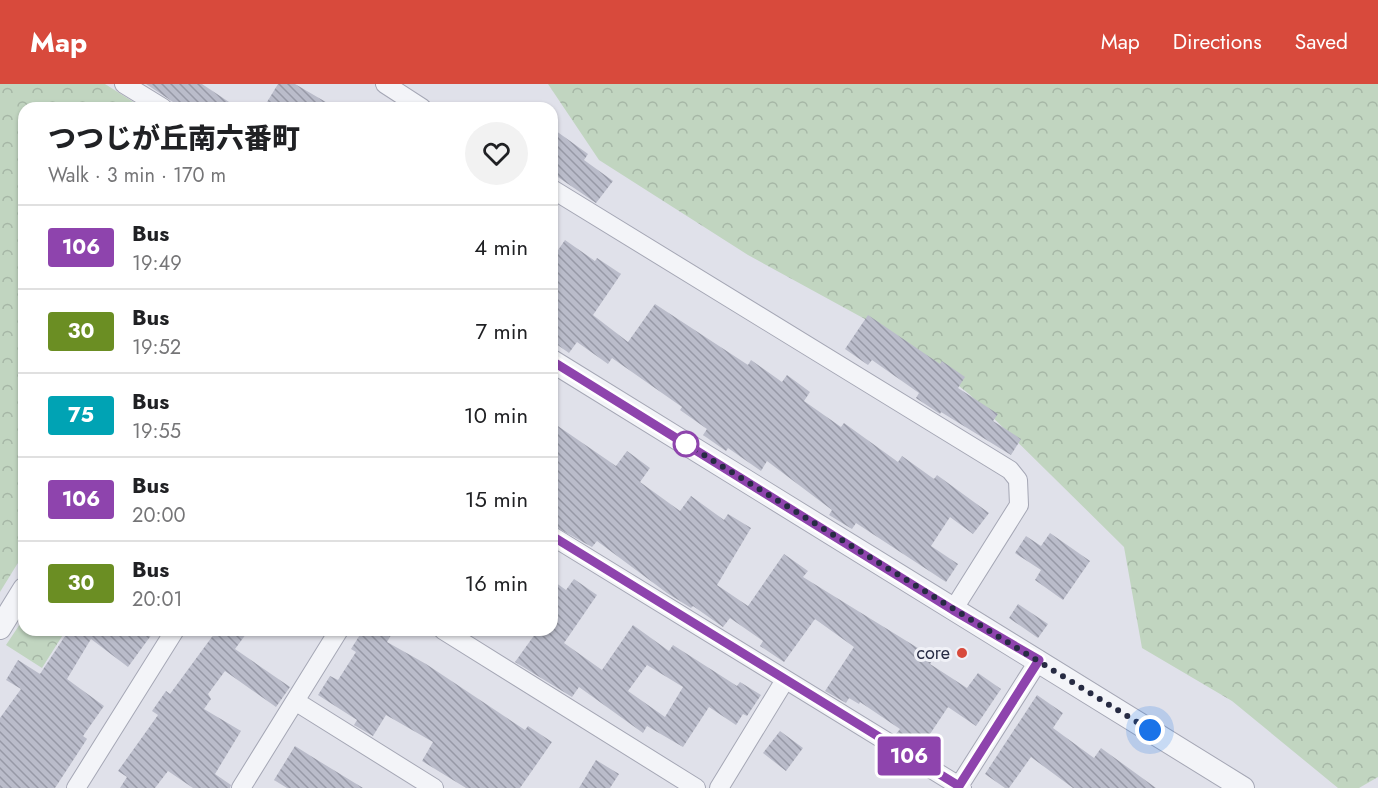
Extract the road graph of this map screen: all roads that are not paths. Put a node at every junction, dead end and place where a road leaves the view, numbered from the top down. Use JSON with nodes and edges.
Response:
{"nodes":[{"id":1,"x":124,"y":84,"type":"edge"},
{"id":2,"x":385,"y":84,"type":"edge"},
{"id":3,"x":153,"y":102,"type":"edge"},
{"id":4,"x":413,"y":102,"type":"edge"},
{"id":5,"x":558,"y":193,"type":"edge"},
{"id":6,"x":558,"y":365,"type":"edge"},
{"id":7,"x":558,"y":540,"type":"edge"},
{"id":8,"x":18,"y":599,"type":"edge"},
{"id":9,"x":953,"y":610,"type":"junction"},
{"id":10,"x":0,"y":628,"type":"edge"},
{"id":11,"x":171,"y":636,"type":"edge"},
{"id":12,"x":335,"y":636,"type":"edge"},
{"id":13,"x":453,"y":636,"type":"edge"},
{"id":14,"x":1039,"y":660,"type":"junction"},
{"id":15,"x":785,"y":680,"type":"junction"},
{"id":16,"x":295,"y":701,"type":"junction"},
{"id":17,"x":960,"y":787,"type":"edge"},
{"id":18,"x":76,"y":788,"type":"edge"},
{"id":19,"x":241,"y":788,"type":"edge"},
{"id":20,"x":434,"y":788,"type":"edge"},
{"id":21,"x":696,"y":788,"type":"edge"},
{"id":22,"x":719,"y":788,"type":"edge"},
{"id":23,"x":1243,"y":788,"type":"edge"}],
"edges":[{"from":1,"to":3,"type":"street"},
{"from":2,"to":4,"type":"street"},
{"from":5,"to":9,"type":"street"},
{"from":6,"to":9,"type":"street"},
{"from":7,"to":15,"type":"street"},
{"from":8,"to":10,"type":"street"},
{"from":9,"to":14,"type":"street"},
{"from":11,"to":18,"type":"street"},
{"from":12,"to":16,"type":"street"},
{"from":13,"to":21,"type":"street"},
{"from":14,"to":17,"type":"street"},
{"from":14,"to":23,"type":"street"},
{"from":15,"to":17,"type":"street"},
{"from":15,"to":22,"type":"street"},
{"from":16,"to":19,"type":"street"},
{"from":16,"to":20,"type":"street"}]}
